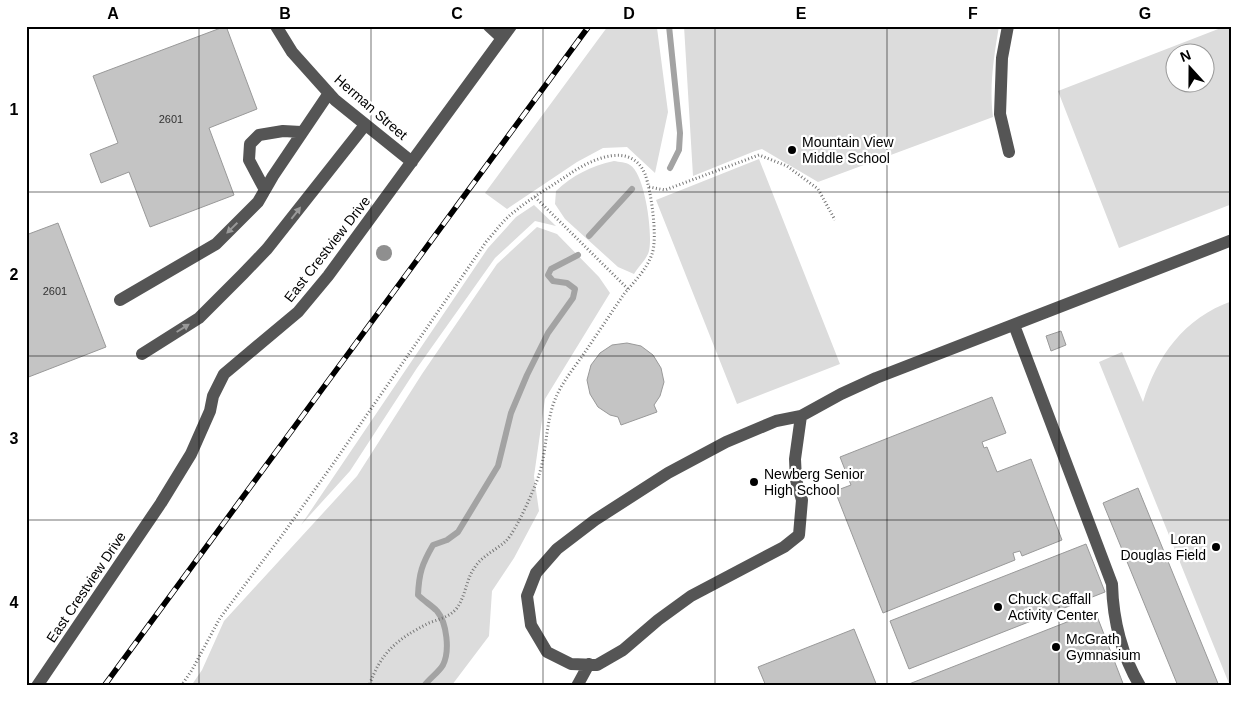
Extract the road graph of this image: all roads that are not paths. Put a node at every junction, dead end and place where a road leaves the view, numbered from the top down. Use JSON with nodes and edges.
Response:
{"nodes":[{"id":1,"x":276,"y":26,"type":"edge"},
{"id":2,"x":489,"y":26,"type":"edge"},
{"id":3,"x":511,"y":26,"type":"edge"},
{"id":4,"x":1008,"y":26,"type":"edge"},
{"id":5,"x":502,"y":38,"type":"junction"},
{"id":6,"x":329,"y":93,"type":"junction"},
{"id":7,"x":366,"y":124,"type":"junction"},
{"id":8,"x":301,"y":132,"type":"junction"},
{"id":9,"x":1009,"y":152,"type":"dead end"},
{"id":10,"x":412,"y":162,"type":"junction"},
{"id":11,"x":265,"y":190,"type":"junction"},
{"id":12,"x":1232,"y":240,"type":"edge"},
{"id":13,"x":120,"y":300,"type":"dead end"},
{"id":14,"x":1014,"y":324,"type":"junction"},
{"id":15,"x":142,"y":354,"type":"dead end"},
{"id":16,"x":801,"y":416,"type":"junction"},
{"id":17,"x":589,"y":664,"type":"junction"},
{"id":18,"x":37,"y":686,"type":"edge"},
{"id":19,"x":578,"y":686,"type":"edge"},
{"id":20,"x":1140,"y":686,"type":"edge"}],
"edges":[{"from":1,"to":6,"type":"street","name":"Herman Street"},
{"from":2,"to":5,"type":"street"},
{"from":3,"to":5,"type":"street","name":"East Crestview Drive"},
{"from":4,"to":9,"type":"street"},
{"from":5,"to":10,"type":"street","name":"East Crestview Drive"},
{"from":6,"to":7,"type":"street","name":"Herman Street"},
{"from":6,"to":8,"type":"street"},
{"from":7,"to":10,"type":"street","name":"Herman Street"},
{"from":15,"to":7,"type":"street","one_way":true},
{"from":8,"to":11,"type":"street"},
{"from":8,"to":11,"type":"street"},
{"from":10,"to":18,"type":"street","name":"East Crestview Drive"},
{"from":11,"to":13,"type":"street","one_way":true},
{"from":12,"to":14,"type":"street"},
{"from":14,"to":16,"type":"street"},
{"from":14,"to":20,"type":"street"},
{"from":16,"to":17,"type":"street"},
{"from":16,"to":17,"type":"street"},
{"from":17,"to":19,"type":"street"}]}
